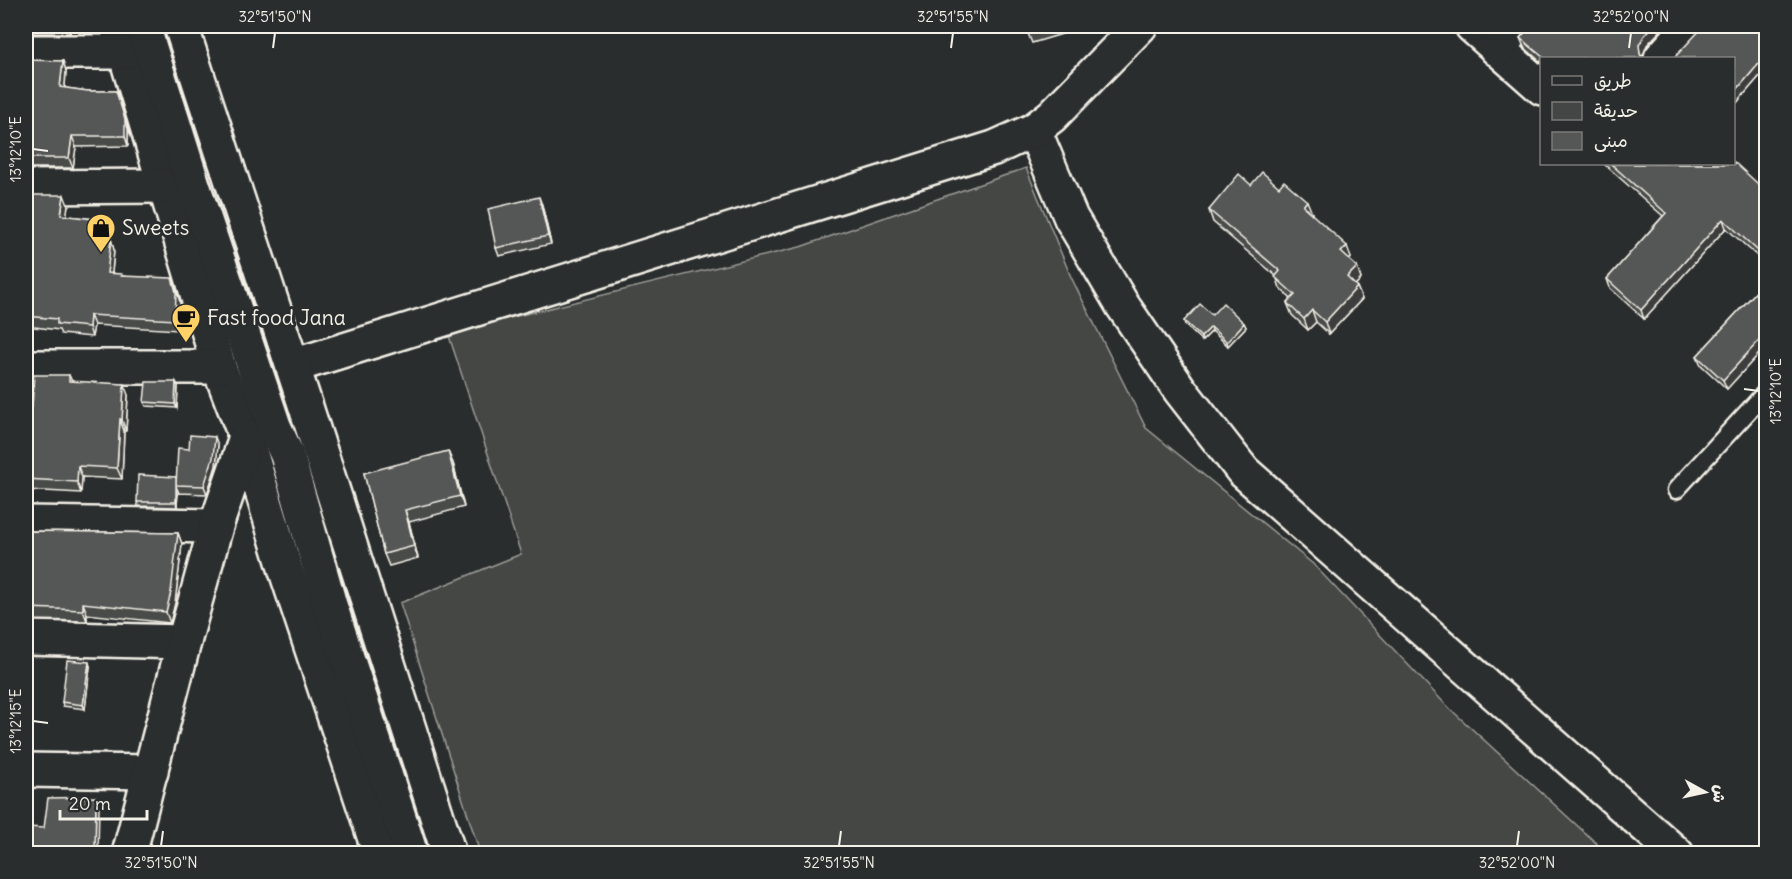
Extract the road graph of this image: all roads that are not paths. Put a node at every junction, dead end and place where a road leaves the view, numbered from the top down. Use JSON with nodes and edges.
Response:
{"nodes":[{"id":1,"x":181,"y":26,"type":"edge"},
{"id":2,"x":1140,"y":26,"type":"edge"},
{"id":3,"x":1472,"y":26,"type":"edge"},
{"id":4,"x":1690,"y":26,"type":"edge"},
{"id":5,"x":128,"y":34,"type":"edge"},
{"id":6,"x":1507,"y":37,"type":"edge"},
{"id":7,"x":26,"y":52,"type":"edge"},
{"id":8,"x":1661,"y":57,"type":"edge"},
{"id":9,"x":1540,"y":85,"type":"edge"},
{"id":10,"x":1034,"y":130,"type":"junction"},
{"id":11,"x":164,"y":186,"type":"junction"},
{"id":12,"x":26,"y":187,"type":"edge"},
{"id":13,"x":293,"y":366,"type":"junction"},
{"id":14,"x":26,"y":367,"type":"edge"},
{"id":15,"x":219,"y":367,"type":"junction"},
{"id":16,"x":1767,"y":392,"type":"edge"},
{"id":17,"x":260,"y":432,"type":"junction"},
{"id":18,"x":1676,"y":490,"type":"dead end"},
{"id":19,"x":26,"y":523,"type":"edge"},
{"id":20,"x":216,"y":526,"type":"junction"},
{"id":21,"x":26,"y":638,"type":"edge"},
{"id":22,"x":184,"y":642,"type":"junction"},
{"id":23,"x":26,"y":770,"type":"edge"},
{"id":24,"x":151,"y":772,"type":"junction"},
{"id":25,"x":129,"y":854,"type":"edge"},
{"id":26,"x":380,"y":854,"type":"edge"},
{"id":27,"x":411,"y":854,"type":"edge"},
{"id":28,"x":449,"y":854,"type":"edge"},
{"id":29,"x":1677,"y":854,"type":"edge"}],
"edges":[{"from":1,"to":13,"type":"street"},
{"from":2,"to":10,"type":"street"},
{"from":3,"to":6,"type":"street"},
{"from":4,"to":8,"type":"street"},
{"from":5,"to":7,"type":"street"},
{"from":5,"to":11,"type":"street"},
{"from":5,"to":17,"type":"street"},
{"from":6,"to":9,"type":"street"},
{"from":10,"to":13,"type":"street"},
{"from":10,"to":29,"type":"street"},
{"from":11,"to":12,"type":"street"},
{"from":11,"to":15,"type":"street"},
{"from":13,"to":28,"type":"street"},
{"from":14,"to":15,"type":"street"},
{"from":15,"to":17,"type":"street"},
{"from":16,"to":18,"type":"lane"},
{"from":17,"to":20,"type":"street"},
{"from":17,"to":26,"type":"street"},
{"from":17,"to":27,"type":"street"},
{"from":19,"to":20,"type":"street"},
{"from":20,"to":22,"type":"street"},
{"from":21,"to":22,"type":"street"},
{"from":22,"to":24,"type":"street"},
{"from":23,"to":24,"type":"street"},
{"from":24,"to":25,"type":"street"}]}
